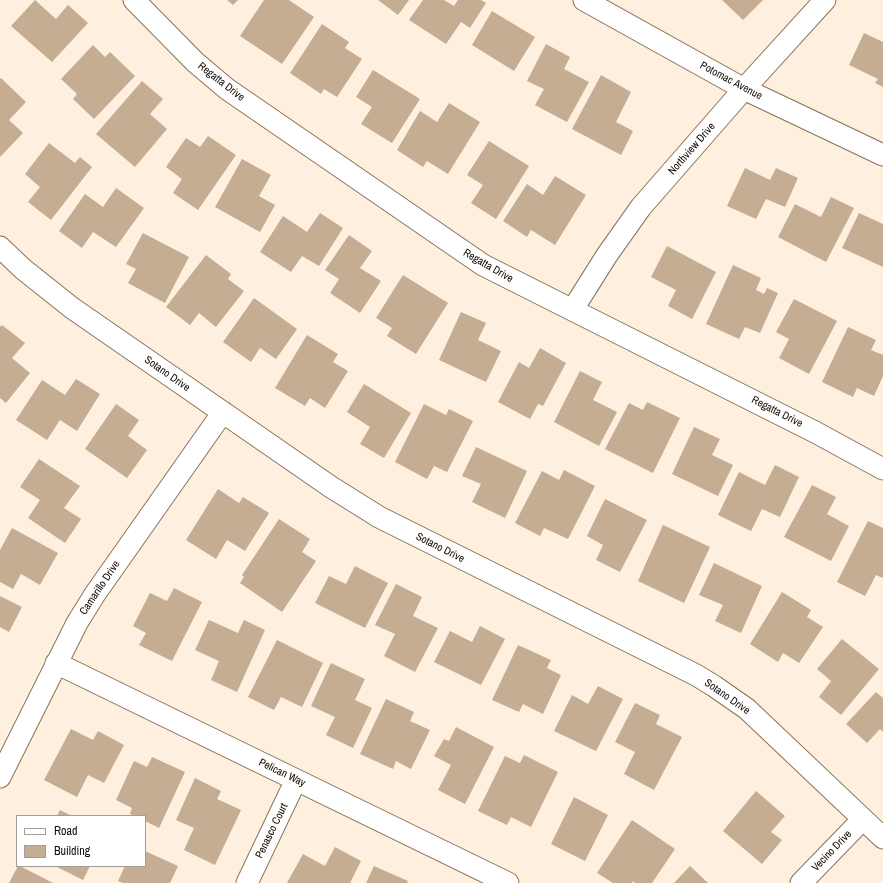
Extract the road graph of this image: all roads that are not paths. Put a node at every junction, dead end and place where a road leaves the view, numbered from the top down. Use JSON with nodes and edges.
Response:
{"nodes":[{"id":1,"x":134,"y":0,"type":"edge"},
{"id":2,"x":584,"y":0,"type":"edge"},
{"id":3,"x":825,"y":0,"type":"edge"},
{"id":4,"x":744,"y":89,"type":"junction"},
{"id":5,"x":883,"y":155,"type":"edge"},
{"id":6,"x":0,"y":247,"type":"edge"},
{"id":7,"x":573,"y":309,"type":"junction"},
{"id":8,"x":223,"y":412,"type":"junction"},
{"id":9,"x":883,"y":469,"type":"edge"},
{"id":10,"x":56,"y":663,"type":"junction"},
{"id":11,"x":0,"y":777,"type":"edge"},
{"id":12,"x":296,"y":780,"type":"junction"},
{"id":13,"x":863,"y":819,"type":"junction"},
{"id":14,"x":883,"y":838,"type":"edge"},
{"id":15,"x":247,"y":883,"type":"edge"},
{"id":16,"x":508,"y":883,"type":"edge"},
{"id":17,"x":801,"y":883,"type":"edge"}],
"edges":[{"from":1,"to":7,"type":"street","name":"Regatta Drive"},
{"from":2,"to":4,"type":"street","name":"Potomac Avenue"},
{"from":3,"to":4,"type":"street","name":"Northview Drive"},
{"from":4,"to":5,"type":"street","name":"Potomac Avenue"},
{"from":4,"to":7,"type":"street","name":"Northview Drive"},
{"from":6,"to":8,"type":"street","name":"Sotano Drive"},
{"from":7,"to":9,"type":"street","name":"Regatta Drive"},
{"from":8,"to":10,"type":"street","name":"Camarillo Drive"},
{"from":8,"to":13,"type":"street","name":"Sotano Drive"},
{"from":10,"to":11,"type":"street","name":"Camarillo Drive"},
{"from":10,"to":12,"type":"street","name":"Pelican Way"},
{"from":12,"to":15,"type":"street","name":"Penasco Court"},
{"from":12,"to":16,"type":"street","name":"Pelican Way"},
{"from":13,"to":14,"type":"street","name":"Sotano Drive"},
{"from":13,"to":17,"type":"street","name":"Vecino Drive"}]}
